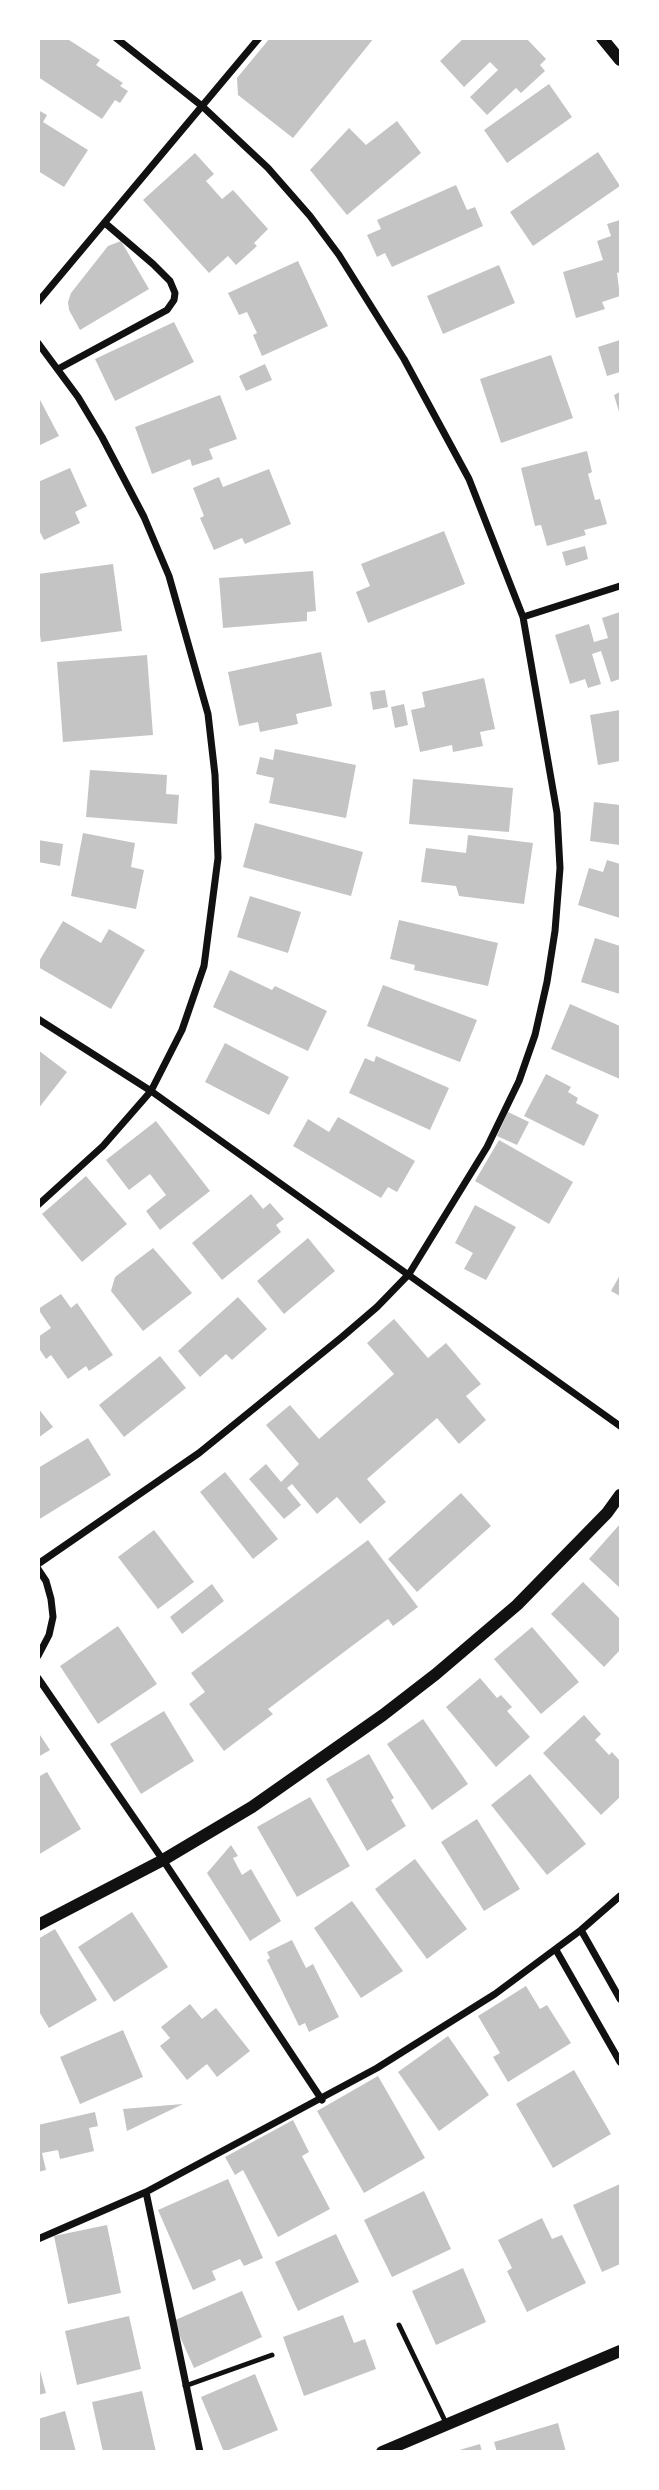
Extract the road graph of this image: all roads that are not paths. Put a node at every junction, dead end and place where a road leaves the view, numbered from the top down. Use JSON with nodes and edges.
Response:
{"nodes":[{"id":1,"x":116,"y":38,"type":"edge"},
{"id":2,"x":259,"y":38,"type":"edge"},
{"id":3,"x":602,"y":38,"type":"edge"},
{"id":4,"x":621,"y":60,"type":"edge"},
{"id":5,"x":202,"y":106,"type":"junction"},
{"id":6,"x":105,"y":222,"type":"junction"},
{"id":7,"x":38,"y":302,"type":"edge"},
{"id":8,"x":38,"y":343,"type":"edge"},
{"id":9,"x":58,"y":369,"type":"junction"},
{"id":10,"x":621,"y":586,"type":"edge"},
{"id":11,"x":523,"y":617,"type":"junction"},
{"id":12,"x":38,"y":1020,"type":"edge"},
{"id":13,"x":151,"y":1091,"type":"junction"},
{"id":14,"x":38,"y":1205,"type":"edge"},
{"id":15,"x":409,"y":1274,"type":"junction"},
{"id":16,"x":621,"y":1426,"type":"edge"},
{"id":17,"x":621,"y":1495,"type":"edge"},
{"id":18,"x":38,"y":1567,"type":"edge"},
{"id":19,"x":38,"y":1656,"type":"edge"},
{"id":20,"x":38,"y":1678,"type":"edge"},
{"id":21,"x":163,"y":1860,"type":"junction"},
{"id":22,"x":621,"y":1896,"type":"edge"},
{"id":23,"x":38,"y":1925,"type":"edge"},
{"id":24,"x":581,"y":1930,"type":"junction"},
{"id":25,"x":556,"y":1950,"type":"junction"},
{"id":26,"x":621,"y":1999,"type":"edge"},
{"id":27,"x":621,"y":2062,"type":"edge"},
{"id":28,"x":322,"y":2100,"type":"junction"},
{"id":29,"x":146,"y":2192,"type":"junction"},
{"id":30,"x":38,"y":2239,"type":"edge"},
{"id":31,"x":398,"y":2325,"type":"dead end"},
{"id":32,"x":621,"y":2351,"type":"edge"},
{"id":33,"x":272,"y":2355,"type":"dead end"},
{"id":34,"x":185,"y":2386,"type":"junction"},
{"id":35,"x":446,"y":2424,"type":"junction"},
{"id":36,"x":200,"y":2452,"type":"edge"},
{"id":37,"x":382,"y":2452,"type":"edge"}],
"edges":[{"from":1,"to":5,"type":"street"},
{"from":2,"to":5,"type":"street"},
{"from":3,"to":4,"type":"street"},
{"from":5,"to":6,"type":"street"},
{"from":5,"to":11,"type":"street"},
{"from":6,"to":7,"type":"street"},
{"from":6,"to":9,"type":"street"},
{"from":8,"to":9,"type":"street"},
{"from":9,"to":13,"type":"street"},
{"from":10,"to":11,"type":"street"},
{"from":11,"to":15,"type":"street"},
{"from":12,"to":13,"type":"street"},
{"from":13,"to":14,"type":"street"},
{"from":13,"to":15,"type":"street"},
{"from":15,"to":16,"type":"street"},
{"from":15,"to":18,"type":"street"},
{"from":17,"to":21,"type":"street"},
{"from":18,"to":19,"type":"street"},
{"from":20,"to":21,"type":"street"},
{"from":21,"to":23,"type":"street"},
{"from":21,"to":28,"type":"street"},
{"from":22,"to":24,"type":"street"},
{"from":24,"to":25,"type":"street"},
{"from":24,"to":26,"type":"street"},
{"from":25,"to":27,"type":"street"},
{"from":25,"to":28,"type":"street"},
{"from":28,"to":29,"type":"street"},
{"from":29,"to":30,"type":"street"},
{"from":29,"to":34,"type":"street"},
{"from":31,"to":35,"type":"lane"},
{"from":32,"to":35,"type":"street"},
{"from":33,"to":34,"type":"lane"},
{"from":34,"to":36,"type":"street"},
{"from":35,"to":37,"type":"street"}]}
